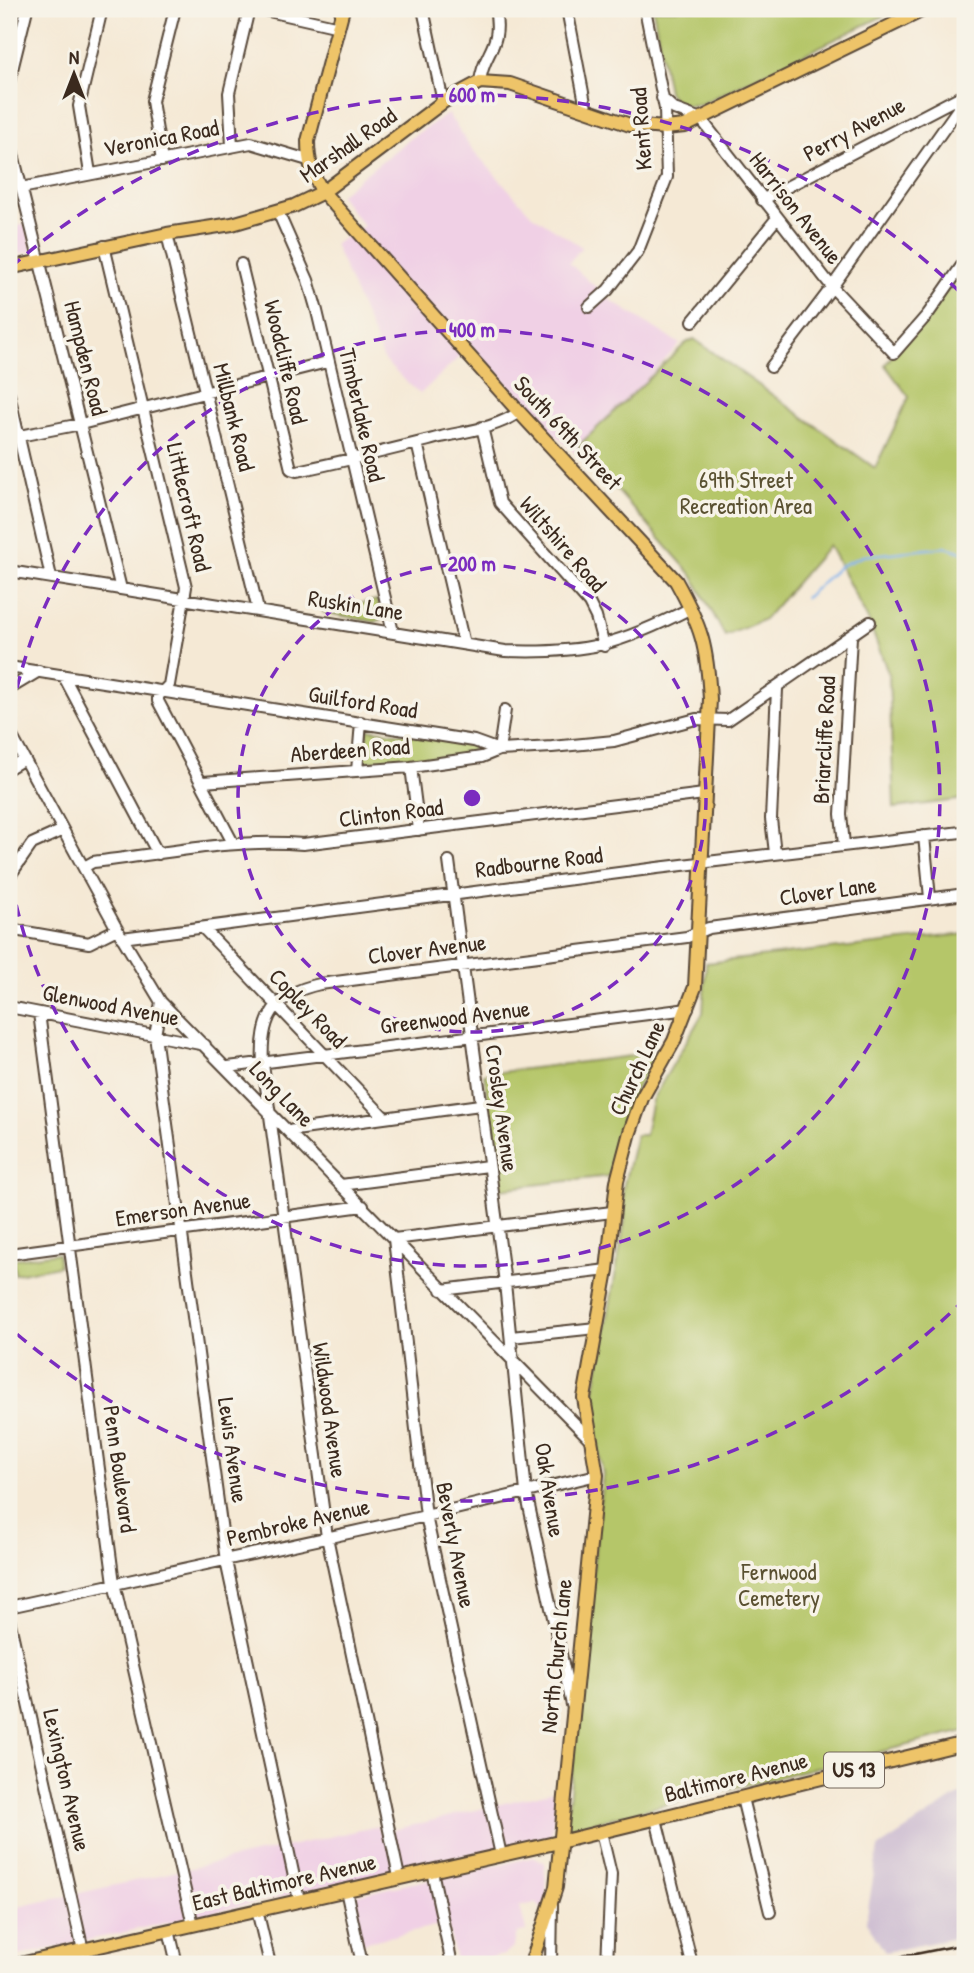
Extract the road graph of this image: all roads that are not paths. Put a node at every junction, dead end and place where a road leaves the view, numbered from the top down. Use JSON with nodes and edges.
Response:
{"nodes":[{"id":1,"x":27,"y":9,"type":"edge"},
{"id":2,"x":102,"y":9,"type":"edge"},
{"id":3,"x":175,"y":9,"type":"edge"},
{"id":4,"x":249,"y":9,"type":"edge"},
{"id":5,"x":260,"y":9,"type":"edge"},
{"id":6,"x":343,"y":9,"type":"edge"},
{"id":7,"x":423,"y":9,"type":"edge"},
{"id":8,"x":495,"y":9,"type":"edge"},
{"id":9,"x":567,"y":9,"type":"edge"},
{"id":10,"x":645,"y":9,"type":"edge"},
{"id":11,"x":925,"y":9,"type":"edge"},
{"id":12,"x":339,"y":27,"type":"junction"},
{"id":13,"x":9,"y":82,"type":"edge"},
{"id":14,"x":480,"y":82,"type":"junction"},
{"id":15,"x":965,"y":96,"type":"edge"},
{"id":16,"x":662,"y":98,"type":"junction"},
{"id":17,"x":443,"y":102,"type":"junction"},
{"id":18,"x":586,"y":108,"type":"junction"},
{"id":19,"x":701,"y":119,"type":"junction"},
{"id":20,"x":666,"y":128,"type":"junction"},
{"id":21,"x":9,"y":138,"type":"edge"},
{"id":22,"x":232,"y":146,"type":"junction"},
{"id":23,"x":308,"y":160,"type":"junction"},
{"id":24,"x":162,"y":161,"type":"junction"},
{"id":25,"x":90,"y":173,"type":"junction"},
{"id":26,"x":21,"y":188,"type":"junction"},
{"id":27,"x":323,"y":192,"type":"junction"},
{"id":28,"x":762,"y":200,"type":"junction"},
{"id":29,"x":278,"y":212,"type":"junction"},
{"id":30,"x":777,"y":218,"type":"junction"},
{"id":31,"x":167,"y":234,"type":"junction"},
{"id":32,"x":104,"y":246,"type":"junction"},
{"id":33,"x":40,"y":261,"type":"junction"},
{"id":34,"x":965,"y":261,"type":"edge"},
{"id":35,"x":242,"y":267,"type":"dead end"},
{"id":36,"x":9,"y":268,"type":"edge"},
{"id":37,"x":832,"y":287,"type":"junction"},
{"id":38,"x":589,"y":307,"type":"dead end"},
{"id":39,"x":693,"y":321,"type":"dead end"},
{"id":40,"x":327,"y":362,"type":"junction"},
{"id":41,"x":771,"y":367,"type":"dead end"},
{"id":42,"x":267,"y":376,"type":"junction"},
{"id":43,"x":206,"y":392,"type":"junction"},
{"id":44,"x":9,"y":394,"type":"edge"},
{"id":45,"x":145,"y":408,"type":"junction"},
{"id":46,"x":519,"y":412,"type":"junction"},
{"id":47,"x":81,"y":424,"type":"junction"},
{"id":48,"x":482,"y":428,"type":"junction"},
{"id":49,"x":14,"y":437,"type":"edge"},
{"id":50,"x":417,"y":443,"type":"junction"},
{"id":51,"x":352,"y":460,"type":"junction"},
{"id":52,"x":9,"y":571,"type":"edge"},
{"id":53,"x":51,"y":578,"type":"junction"},
{"id":54,"x":121,"y":589,"type":"junction"},
{"id":55,"x":183,"y":599,"type":"junction"},
{"id":56,"x":691,"y":608,"type":"junction"},
{"id":57,"x":258,"y":610,"type":"junction"},
{"id":58,"x":870,"y":622,"type":"dead end"},
{"id":59,"x":393,"y":632,"type":"junction"},
{"id":60,"x":851,"y":637,"type":"junction"},
{"id":61,"x":464,"y":644,"type":"junction"},
{"id":62,"x":604,"y":646,"type":"junction"},
{"id":63,"x":9,"y":667,"type":"edge"},
{"id":64,"x":38,"y":671,"type":"junction"},
{"id":65,"x":63,"y":675,"type":"junction"},
{"id":66,"x":777,"y":689,"type":"junction"},
{"id":67,"x":9,"y":690,"type":"edge"},
{"id":68,"x":161,"y":692,"type":"junction"},
{"id":69,"x":505,"y":710,"type":"dead end"},
{"id":70,"x":708,"y":717,"type":"junction"},
{"id":71,"x":361,"y":722,"type":"junction"},
{"id":72,"x":9,"y":731,"type":"edge"},
{"id":73,"x":499,"y":750,"type":"junction"},
{"id":74,"x":24,"y":759,"type":"junction"},
{"id":75,"x":411,"y":767,"type":"junction"},
{"id":76,"x":9,"y":768,"type":"edge"},
{"id":77,"x":357,"y":771,"type":"junction"},
{"id":78,"x":203,"y":782,"type":"junction"},
{"id":79,"x":704,"y":794,"type":"junction"},
{"id":80,"x":63,"y":830,"type":"junction"},
{"id":81,"x":419,"y":830,"type":"junction"},
{"id":82,"x":961,"y":832,"type":"dead end"},
{"id":83,"x":924,"y":836,"type":"junction"},
{"id":84,"x":233,"y":843,"type":"junction"},
{"id":85,"x":844,"y":845,"type":"junction"},
{"id":86,"x":775,"y":853,"type":"junction"},
{"id":87,"x":158,"y":854,"type":"junction"},
{"id":88,"x":449,"y":860,"type":"dead end"},
{"id":89,"x":701,"y":862,"type":"junction"},
{"id":90,"x":84,"y":867,"type":"junction"},
{"id":91,"x":9,"y":877,"type":"edge"},
{"id":92,"x":454,"y":894,"type":"junction"},
{"id":93,"x":965,"y":894,"type":"edge"},
{"id":94,"x":930,"y":898,"type":"junction"},
{"id":95,"x":203,"y":928,"type":"junction"},
{"id":96,"x":9,"y":929,"type":"edge"},
{"id":97,"x":698,"y":933,"type":"junction"},
{"id":98,"x":120,"y":934,"type":"junction"},
{"id":99,"x":462,"y":965,"type":"junction"},
{"id":100,"x":161,"y":1002,"type":"junction"},
{"id":101,"x":275,"y":1005,"type":"junction"},
{"id":102,"x":9,"y":1007,"type":"edge"},
{"id":103,"x":688,"y":1009,"type":"junction"},
{"id":104,"x":39,"y":1013,"type":"junction"},
{"id":105,"x":155,"y":1035,"type":"junction"},
{"id":106,"x":471,"y":1036,"type":"junction"},
{"id":107,"x":205,"y":1045,"type":"junction"},
{"id":108,"x":324,"y":1055,"type":"junction"},
{"id":109,"x":263,"y":1064,"type":"junction"},
{"id":110,"x":228,"y":1068,"type":"junction"},
{"id":111,"x":480,"y":1105,"type":"junction"},
{"id":112,"x":268,"y":1111,"type":"junction"},
{"id":113,"x":383,"y":1116,"type":"junction"},
{"id":114,"x":288,"y":1131,"type":"junction"},
{"id":115,"x":488,"y":1166,"type":"junction"},
{"id":116,"x":341,"y":1185,"type":"junction"},
{"id":117,"x":363,"y":1206,"type":"junction"},
{"id":118,"x":612,"y":1212,"type":"junction"},
{"id":119,"x":282,"y":1217,"type":"junction"},
{"id":120,"x":497,"y":1226,"type":"junction"},
{"id":121,"x":181,"y":1230,"type":"junction"},
{"id":122,"x":394,"y":1239,"type":"junction"},
{"id":123,"x":68,"y":1246,"type":"junction"},
{"id":124,"x":9,"y":1254,"type":"edge"},
{"id":125,"x":607,"y":1270,"type":"junction"},
{"id":126,"x":505,"y":1283,"type":"junction"},
{"id":127,"x":442,"y":1290,"type":"junction"},
{"id":128,"x":596,"y":1328,"type":"junction"},
{"id":129,"x":511,"y":1337,"type":"junction"},
{"id":130,"x":512,"y":1361,"type":"junction"},
{"id":131,"x":590,"y":1439,"type":"junction"},
{"id":132,"x":597,"y":1475,"type":"junction"},
{"id":133,"x":526,"y":1492,"type":"junction"},
{"id":134,"x":426,"y":1516,"type":"junction"},
{"id":135,"x":327,"y":1537,"type":"junction"},
{"id":136,"x":226,"y":1561,"type":"junction"},
{"id":137,"x":114,"y":1583,"type":"junction"},
{"id":138,"x":9,"y":1607,"type":"edge"},
{"id":139,"x":9,"y":1619,"type":"edge"},
{"id":140,"x":572,"y":1705,"type":"junction"},
{"id":141,"x":965,"y":1743,"type":"edge"},
{"id":142,"x":742,"y":1798,"type":"junction"},
{"id":143,"x":656,"y":1819,"type":"junction"},
{"id":144,"x":601,"y":1832,"type":"junction"},
{"id":145,"x":558,"y":1843,"type":"junction"},
{"id":146,"x":501,"y":1855,"type":"junction"},
{"id":147,"x":432,"y":1871,"type":"junction"},
{"id":148,"x":399,"y":1877,"type":"junction"},
{"id":149,"x":346,"y":1889,"type":"junction"},
{"id":150,"x":299,"y":1900,"type":"junction"},
{"id":151,"x":552,"y":1905,"type":"junction"},
{"id":152,"x":257,"y":1910,"type":"junction"},
{"id":153,"x":769,"y":1912,"type":"dead end"},
{"id":154,"x":193,"y":1925,"type":"junction"},
{"id":155,"x":169,"y":1930,"type":"junction"},
{"id":156,"x":83,"y":1950,"type":"junction"},
{"id":157,"x":20,"y":1964,"type":"edge"},
{"id":158,"x":86,"y":1964,"type":"edge"},
{"id":159,"x":177,"y":1964,"type":"edge"},
{"id":160,"x":270,"y":1964,"type":"edge"},
{"id":161,"x":362,"y":1964,"type":"edge"},
{"id":162,"x":452,"y":1964,"type":"edge"},
{"id":163,"x":531,"y":1964,"type":"edge"},
{"id":164,"x":551,"y":1964,"type":"edge"},
{"id":165,"x":607,"y":1964,"type":"edge"},
{"id":166,"x":692,"y":1964,"type":"edge"}],
"edges":[{"from":1,"to":13,"type":"street"},
{"from":2,"to":25,"type":"street"},
{"from":3,"to":24,"type":"street"},
{"from":4,"to":22,"type":"street"},
{"from":5,"to":12,"type":"street"},
{"from":6,"to":12,"type":"main road"},
{"from":7,"to":17,"type":"street"},
{"from":8,"to":14,"type":"street"},
{"from":9,"to":18,"type":"street"},
{"from":10,"to":16,"type":"street","name":"Kent Road"},
{"from":11,"to":19,"type":"main road"},
{"from":12,"to":23,"type":"main road"},
{"from":14,"to":17,"type":"main road","name":"Marshall Road"},
{"from":14,"to":18,"type":"main road"},
{"from":15,"to":28,"type":"street","name":"Perry Avenue"},
{"from":15,"to":37,"type":"street"},
{"from":16,"to":19,"type":"street","name":"Harrison Avenue"},
{"from":16,"to":20,"type":"street","name":"Kent Road"},
{"from":17,"to":27,"type":"main road","name":"Marshall Road"},
{"from":18,"to":20,"type":"main road"},
{"from":19,"to":20,"type":"main road"},
{"from":19,"to":28,"type":"street","name":"Harrison Avenue"},
{"from":20,"to":38,"type":"street","name":"Kent Road"},
{"from":21,"to":26,"type":"street","name":"Hampden Road"},
{"from":22,"to":23,"type":"street","name":"Veronica Road"},
{"from":22,"to":24,"type":"street","name":"Veronica Road"},
{"from":23,"to":27,"type":"main road","name":"South 69th Street"},
{"from":24,"to":25,"type":"street","name":"Veronica Road"},
{"from":25,"to":26,"type":"street","name":"Veronica Road"},
{"from":26,"to":33,"type":"street","name":"Hampden Road"},
{"from":27,"to":29,"type":"main road","name":"Marshall Road"},
{"from":27,"to":46,"type":"main road","name":"South 69th Street"},
{"from":28,"to":30,"type":"street","name":"Harrison Avenue"},
{"from":29,"to":31,"type":"main road","name":"Marshall Road"},
{"from":29,"to":40,"type":"street","name":"Timberlake Road"},
{"from":30,"to":37,"type":"street","name":"Harrison Avenue"},
{"from":30,"to":39,"type":"street"},
{"from":31,"to":32,"type":"main road","name":"Marshall Road"},
{"from":31,"to":43,"type":"street","name":"Millbank Road"},
{"from":32,"to":33,"type":"main road","name":"Marshall Road"},
{"from":32,"to":45,"type":"street","name":"Littlecroft Road"},
{"from":33,"to":36,"type":"main road","name":"Marshall Road"},
{"from":33,"to":47,"type":"street","name":"Hampden Road"},
{"from":34,"to":37,"type":"street","name":"Harrison Avenue"},
{"from":35,"to":42,"type":"street","name":"Woodcliffe Road"},
{"from":37,"to":41,"type":"street"},
{"from":40,"to":42,"type":"street"},
{"from":40,"to":51,"type":"street","name":"Timberlake Road"},
{"from":42,"to":43,"type":"street"},
{"from":42,"to":51,"type":"street","name":"Woodcliffe Road"},
{"from":43,"to":45,"type":"street"},
{"from":43,"to":57,"type":"street","name":"Millbank Road"},
{"from":44,"to":49,"type":"street"},
{"from":45,"to":47,"type":"street"},
{"from":45,"to":55,"type":"street","name":"Littlecroft Road"},
{"from":46,"to":48,"type":"street"},
{"from":46,"to":56,"type":"main road","name":"South 69th Street"},
{"from":47,"to":49,"type":"street"},
{"from":47,"to":54,"type":"street","name":"Hampden Road"},
{"from":48,"to":50,"type":"street"},
{"from":48,"to":62,"type":"street","name":"Wiltshire Road"},
{"from":49,"to":53,"type":"street"},
{"from":50,"to":51,"type":"street"},
{"from":50,"to":61,"type":"street"},
{"from":51,"to":59,"type":"street","name":"Timberlake Road"},
{"from":52,"to":53,"type":"street","name":"Ruskin Lane"},
{"from":53,"to":54,"type":"street","name":"Ruskin Lane"},
{"from":54,"to":55,"type":"street","name":"Ruskin Lane"},
{"from":55,"to":57,"type":"street","name":"Ruskin Lane"},
{"from":55,"to":68,"type":"street","name":"Littlecroft Road"},
{"from":56,"to":62,"type":"street","name":"Ruskin Lane"},
{"from":56,"to":70,"type":"main road","name":"South 69th Street"},
{"from":57,"to":59,"type":"street","name":"Ruskin Lane"},
{"from":58,"to":60,"type":"street","name":"Guilford Road"},
{"from":59,"to":61,"type":"street","name":"Ruskin Lane"},
{"from":60,"to":66,"type":"street","name":"Guilford Road"},
{"from":60,"to":85,"type":"street","name":"Briarcliffe Road"},
{"from":61,"to":62,"type":"street","name":"Ruskin Lane"},
{"from":63,"to":64,"type":"street","name":"Guilford Road"},
{"from":64,"to":65,"type":"street","name":"Guilford Road"},
{"from":64,"to":67,"type":"street"},
{"from":65,"to":68,"type":"street","name":"Guilford Road"},
{"from":65,"to":87,"type":"street"},
{"from":66,"to":70,"type":"street","name":"Guilford Road"},
{"from":66,"to":86,"type":"street"},
{"from":68,"to":71,"type":"street","name":"Guilford Road"},
{"from":68,"to":78,"type":"street"},
{"from":69,"to":73,"type":"street"},
{"from":70,"to":73,"type":"street","name":"Guilford Road"},
{"from":70,"to":79,"type":"main road","name":"Church Lane"},
{"from":71,"to":73,"type":"street","name":"Guilford Road"},
{"from":71,"to":77,"type":"street"},
{"from":72,"to":74,"type":"street","name":"Long Lane"},
{"from":73,"to":75,"type":"street","name":"Aberdeen Road"},
{"from":74,"to":76,"type":"street"},
{"from":74,"to":80,"type":"street","name":"Long Lane"},
{"from":75,"to":77,"type":"street","name":"Aberdeen Road"},
{"from":75,"to":81,"type":"street"},
{"from":77,"to":78,"type":"street","name":"Aberdeen Road"},
{"from":78,"to":84,"type":"street"},
{"from":79,"to":81,"type":"street","name":"Clinton Road"},
{"from":79,"to":89,"type":"main road","name":"Church Lane"},
{"from":80,"to":90,"type":"street","name":"Long Lane"},
{"from":80,"to":91,"type":"street"},
{"from":81,"to":84,"type":"street","name":"Clinton Road"},
{"from":82,"to":83,"type":"street","name":"Radbourne Road"},
{"from":83,"to":85,"type":"street","name":"Radbourne Road"},
{"from":83,"to":94,"type":"street"},
{"from":84,"to":87,"type":"street","name":"Clinton Road"},
{"from":85,"to":86,"type":"street","name":"Radbourne Road"},
{"from":86,"to":89,"type":"street","name":"Radbourne Road"},
{"from":87,"to":90,"type":"street","name":"Clinton Road"},
{"from":88,"to":92,"type":"street","name":"Crosley Avenue"},
{"from":89,"to":92,"type":"street","name":"Radbourne Road"},
{"from":89,"to":97,"type":"main road","name":"Church Lane"},
{"from":90,"to":98,"type":"street","name":"Long Lane"},
{"from":92,"to":95,"type":"street","name":"Radbourne Road"},
{"from":92,"to":99,"type":"street","name":"Crosley Avenue"},
{"from":93,"to":94,"type":"street","name":"Clover Lane"},
{"from":94,"to":97,"type":"street","name":"Clover Lane"},
{"from":95,"to":98,"type":"street","name":"Radbourne Road"},
{"from":95,"to":101,"type":"street","name":"Copley Road"},
{"from":96,"to":98,"type":"street","name":"Radbourne Road"},
{"from":97,"to":99,"type":"street","name":"Clover Avenue"},
{"from":97,"to":103,"type":"main road","name":"Church Lane"},
{"from":98,"to":100,"type":"street","name":"Long Lane"},
{"from":99,"to":101,"type":"street","name":"Clover Avenue"},
{"from":99,"to":106,"type":"street","name":"Crosley Avenue"},
{"from":100,"to":105,"type":"street","name":"Lewis Avenue"},
{"from":100,"to":107,"type":"street","name":"Long Lane"},
{"from":101,"to":108,"type":"street","name":"Copley Road"},
{"from":101,"to":109,"type":"street"},
{"from":102,"to":104,"type":"street","name":"Glenwood Avenue"},
{"from":103,"to":106,"type":"street","name":"Greenwood Avenue"},
{"from":103,"to":118,"type":"main road","name":"Church Lane"},
{"from":104,"to":105,"type":"street","name":"Glenwood Avenue"},
{"from":104,"to":123,"type":"street","name":"Penn Boulevard"},
{"from":105,"to":107,"type":"street","name":"Glenwood Avenue"},
{"from":105,"to":121,"type":"street","name":"Lewis Avenue"},
{"from":106,"to":108,"type":"street","name":"Greenwood Avenue"},
{"from":106,"to":111,"type":"street","name":"Crosley Avenue"},
{"from":107,"to":110,"type":"street","name":"Long Lane"},
{"from":108,"to":109,"type":"street","name":"Greenwood Avenue"},
{"from":108,"to":113,"type":"street","name":"Copley Road"},
{"from":109,"to":110,"type":"street","name":"Greenwood Avenue"},
{"from":109,"to":112,"type":"street"},
{"from":110,"to":112,"type":"street","name":"Long Lane"},
{"from":111,"to":113,"type":"street"},
{"from":111,"to":115,"type":"street","name":"Crosley Avenue"},
{"from":112,"to":114,"type":"street","name":"Long Lane"},
{"from":112,"to":119,"type":"street","name":"Wildwood Avenue"},
{"from":113,"to":114,"type":"street"},
{"from":114,"to":116,"type":"street","name":"Long Lane"},
{"from":115,"to":116,"type":"street"},
{"from":115,"to":120,"type":"street","name":"Crosley Avenue"},
{"from":116,"to":117,"type":"street","name":"Long Lane"},
{"from":117,"to":119,"type":"street","name":"Emerson Avenue"},
{"from":117,"to":122,"type":"street","name":"Long Lane"},
{"from":118,"to":120,"type":"street"},
{"from":118,"to":125,"type":"main road","name":"Church Lane"},
{"from":119,"to":121,"type":"street","name":"Emerson Avenue"},
{"from":119,"to":135,"type":"street","name":"Wildwood Avenue"},
{"from":120,"to":122,"type":"street"},
{"from":120,"to":126,"type":"street","name":"Crosley Avenue"},
{"from":121,"to":123,"type":"street","name":"Emerson Avenue"},
{"from":121,"to":136,"type":"street","name":"Lewis Avenue"},
{"from":122,"to":127,"type":"street","name":"Long Lane"},
{"from":122,"to":134,"type":"street","name":"Beverly Avenue"},
{"from":123,"to":124,"type":"street","name":"Emerson Avenue"},
{"from":123,"to":137,"type":"street","name":"Penn Boulevard"},
{"from":125,"to":126,"type":"street"},
{"from":125,"to":128,"type":"main road","name":"Church Lane"},
{"from":126,"to":127,"type":"street"},
{"from":126,"to":129,"type":"street","name":"Crosley Avenue"},
{"from":127,"to":130,"type":"street","name":"Long Lane"},
{"from":128,"to":129,"type":"street"},
{"from":128,"to":131,"type":"main road","name":"Church Lane"},
{"from":129,"to":130,"type":"street","name":"Crosley Avenue"},
{"from":130,"to":131,"type":"street","name":"Long Lane"},
{"from":130,"to":133,"type":"street","name":"Oak Avenue"},
{"from":131,"to":132,"type":"main road","name":"Church Lane"},
{"from":132,"to":133,"type":"street","name":"Pembroke Avenue"},
{"from":132,"to":140,"type":"main road","name":"North Church Lane"},
{"from":133,"to":134,"type":"street","name":"Pembroke Avenue"},
{"from":133,"to":140,"type":"street","name":"Oak Avenue"},
{"from":134,"to":135,"type":"street","name":"Pembroke Avenue"},
{"from":134,"to":146,"type":"street","name":"Beverly Avenue"},
{"from":135,"to":136,"type":"street","name":"Pembroke Avenue"},
{"from":135,"to":148,"type":"street","name":"Wildwood Avenue"},
{"from":136,"to":137,"type":"street","name":"Pembroke Avenue"},
{"from":136,"to":150,"type":"street","name":"Lewis Avenue"},
{"from":137,"to":138,"type":"street","name":"Pembroke Avenue"},
{"from":137,"to":154,"type":"street","name":"Penn Boulevard"},
{"from":139,"to":156,"type":"street","name":"Lexington Avenue"},
{"from":140,"to":145,"type":"main road","name":"North Church Lane"},
{"from":141,"to":142,"type":"main road","name":"Baltimore Avenue","number":"US 13"},
{"from":142,"to":143,"type":"main road","name":"Baltimore Avenue","number":"US 13"},
{"from":142,"to":153,"type":"street"},
{"from":143,"to":144,"type":"main road","name":"Baltimore Avenue","number":"US 13"},
{"from":143,"to":166,"type":"street"},
{"from":144,"to":145,"type":"main road","name":"Baltimore Avenue","number":"US 13"},
{"from":144,"to":165,"type":"street"},
{"from":145,"to":146,"type":"main road","name":"East Baltimore Avenue"},
{"from":145,"to":151,"type":"main road","name":"North Church Lane"},
{"from":146,"to":147,"type":"main road","name":"East Baltimore Avenue"},
{"from":147,"to":148,"type":"main road","name":"East Baltimore Avenue"},
{"from":147,"to":162,"type":"street"},
{"from":148,"to":149,"type":"main road","name":"East Baltimore Avenue"},
{"from":149,"to":150,"type":"main road","name":"East Baltimore Avenue"},
{"from":149,"to":161,"type":"street"},
{"from":150,"to":152,"type":"main road","name":"East Baltimore Avenue"},
{"from":151,"to":163,"type":"main road","name":"North Church Lane"},
{"from":151,"to":164,"type":"street"},
{"from":152,"to":154,"type":"main road","name":"East Baltimore Avenue"},
{"from":152,"to":160,"type":"street"},
{"from":154,"to":155,"type":"main road","name":"East Baltimore Avenue"},
{"from":155,"to":156,"type":"main road","name":"East Baltimore Avenue"},
{"from":155,"to":159,"type":"street"},
{"from":156,"to":157,"type":"main road","name":"East Baltimore Avenue"},
{"from":156,"to":158,"type":"street","name":"Lexington Avenue"}]}
